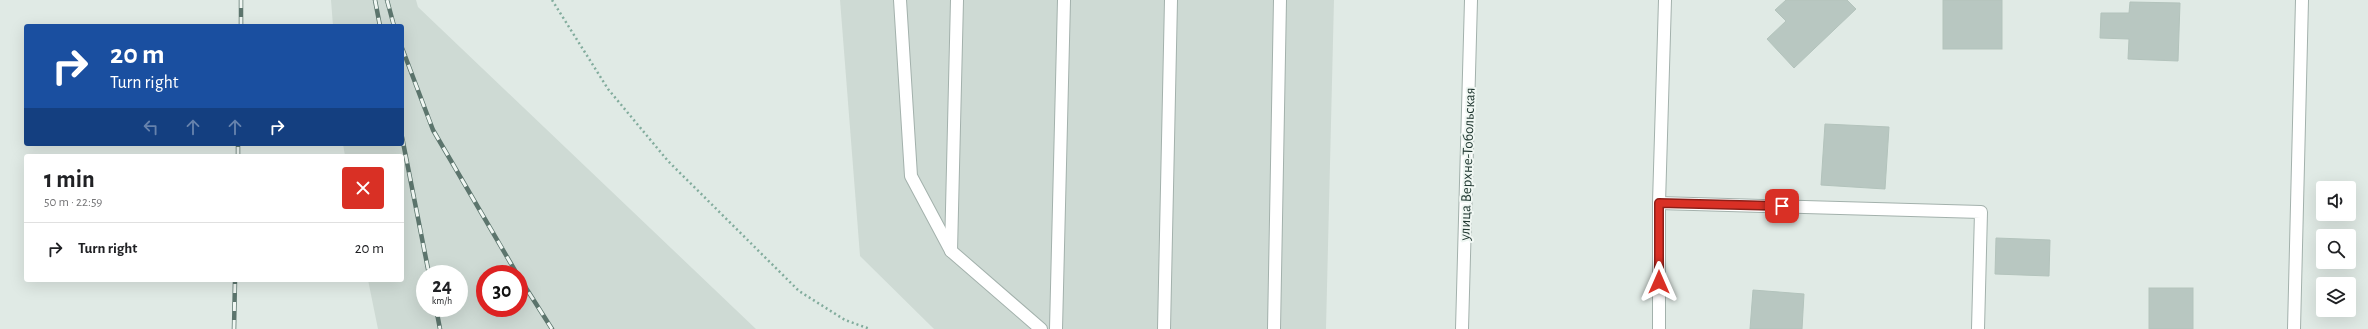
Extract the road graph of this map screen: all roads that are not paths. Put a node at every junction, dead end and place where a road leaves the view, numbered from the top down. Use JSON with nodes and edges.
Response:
{"nodes":[{"id":1,"x":900,"y":0,"type":"edge"},
{"id":2,"x":957,"y":0,"type":"edge"},
{"id":3,"x":1064,"y":0,"type":"edge"},
{"id":4,"x":1171,"y":0,"type":"edge"},
{"id":5,"x":1280,"y":0,"type":"edge"},
{"id":6,"x":1471,"y":0,"type":"edge"},
{"id":7,"x":1665,"y":0,"type":"edge"},
{"id":8,"x":2302,"y":0,"type":"edge"},
{"id":9,"x":1659,"y":203,"type":"junction"},
{"id":10,"x":951,"y":252,"type":"junction"},
{"id":11,"x":1041,"y":329,"type":"edge"},
{"id":12,"x":1056,"y":329,"type":"edge"},
{"id":13,"x":1164,"y":329,"type":"edge"},
{"id":14,"x":1274,"y":329,"type":"edge"},
{"id":15,"x":1462,"y":329,"type":"edge"},
{"id":16,"x":1659,"y":329,"type":"edge"},
{"id":17,"x":1978,"y":329,"type":"edge"},
{"id":18,"x":2294,"y":329,"type":"edge"}],
"edges":[{"from":1,"to":10,"type":"street"},
{"from":2,"to":10,"type":"street"},
{"from":3,"to":12,"type":"street"},
{"from":4,"to":13,"type":"street"},
{"from":5,"to":14,"type":"street"},
{"from":6,"to":15,"type":"street","name":"улица Верхне-Тобольская"},
{"from":7,"to":9,"type":"street"},
{"from":8,"to":18,"type":"street"},
{"from":9,"to":16,"type":"street"},
{"from":9,"to":17,"type":"street"},
{"from":10,"to":11,"type":"street"}]}
